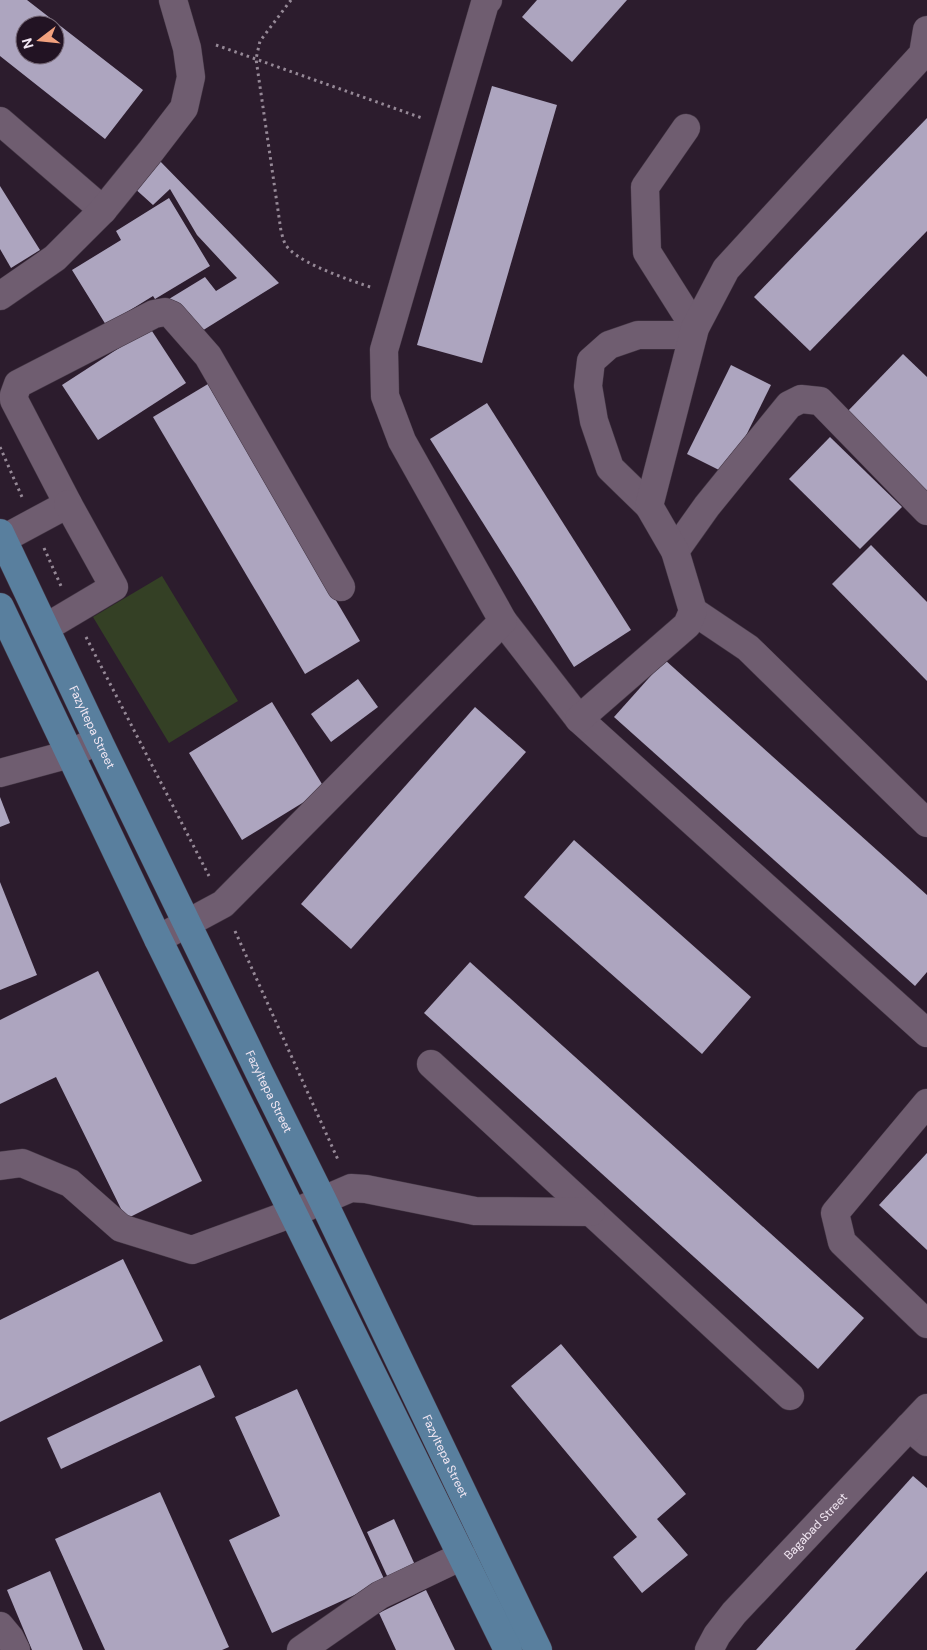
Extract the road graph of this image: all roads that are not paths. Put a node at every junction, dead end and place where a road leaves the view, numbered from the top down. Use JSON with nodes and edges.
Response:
{"nodes":[{"id":1,"x":173,"y":0,"type":"edge"},
{"id":2,"x":488,"y":0,"type":"edge"},
{"id":3,"x":927,"y":30,"type":"edge"},
{"id":4,"x":0,"y":121,"type":"edge"},
{"id":5,"x":686,"y":128,"type":"dead end"},
{"id":6,"x":102,"y":210,"type":"junction"},
{"id":7,"x":0,"y":296,"type":"edge"},
{"id":8,"x":694,"y":331,"type":"junction"},
{"id":9,"x":68,"y":504,"type":"junction"},
{"id":10,"x":649,"y":506,"type":"junction"},
{"id":11,"x":927,"y":511,"type":"edge"},
{"id":12,"x":1,"y":536,"type":"edge"},
{"id":13,"x":675,"y":551,"type":"junction"},
{"id":14,"x":341,"y":587,"type":"dead end"},
{"id":15,"x":0,"y":608,"type":"edge"},
{"id":16,"x":693,"y":611,"type":"junction"},
{"id":17,"x":503,"y":621,"type":"junction"},
{"id":18,"x":45,"y":628,"type":"junction"},
{"id":19,"x":579,"y":719,"type":"junction"},
{"id":20,"x":98,"y":740,"type":"junction"},
{"id":21,"x":70,"y":754,"type":"junction"},
{"id":22,"x":0,"y":773,"type":"edge"},
{"id":23,"x":927,"y":823,"type":"edge"},
{"id":24,"x":187,"y":924,"type":"junction"},
{"id":25,"x":158,"y":939,"type":"junction"},
{"id":26,"x":927,"y":1033,"type":"edge"},
{"id":27,"x":431,"y":1064,"type":"dead end"},
{"id":28,"x":927,"y":1103,"type":"edge"},
{"id":29,"x":0,"y":1166,"type":"edge"},
{"id":30,"x":322,"y":1199,"type":"junction"},
{"id":31,"x":591,"y":1212,"type":"junction"},
{"id":32,"x":293,"y":1213,"type":"junction"},
{"id":33,"x":927,"y":1324,"type":"edge"},
{"id":34,"x":790,"y":1396,"type":"dead end"},
{"id":35,"x":921,"y":1426,"type":"edge"},
{"id":36,"x":462,"y":1556,"type":"junction"},
{"id":37,"x":0,"y":1626,"type":"edge"},
{"id":38,"x":16,"y":1650,"type":"edge"},
{"id":39,"x":301,"y":1650,"type":"edge"},
{"id":40,"x":508,"y":1650,"type":"edge"},
{"id":41,"x":538,"y":1650,"type":"edge"},
{"id":42,"x":709,"y":1650,"type":"edge"}],
"edges":[{"from":1,"to":6,"type":"street"},
{"from":2,"to":17,"type":"street"},
{"from":3,"to":8,"type":"street"},
{"from":4,"to":6,"type":"street"},
{"from":5,"to":8,"type":"street"},
{"from":6,"to":7,"type":"street"},
{"from":8,"to":10,"type":"street"},
{"from":8,"to":10,"type":"street"},
{"from":9,"to":12,"type":"street"},
{"from":9,"to":14,"type":"street"},
{"from":9,"to":18,"type":"street"},
{"from":10,"to":13,"type":"street"},
{"from":11,"to":13,"type":"street"},
{"from":12,"to":18,"type":"main road","name":"Fazyltepa Street"},
{"from":13,"to":16,"type":"street"},
{"from":15,"to":21,"type":"main road"},
{"from":16,"to":19,"type":"street"},
{"from":16,"to":23,"type":"street"},
{"from":17,"to":19,"type":"street"},
{"from":17,"to":24,"type":"street"},
{"from":18,"to":20,"type":"main road","name":"Fazyltepa Street"},
{"from":19,"to":26,"type":"street"},
{"from":20,"to":21,"type":"street"},
{"from":20,"to":24,"type":"main road","name":"Fazyltepa Street"},
{"from":21,"to":22,"type":"street"},
{"from":21,"to":25,"type":"main road"},
{"from":24,"to":25,"type":"street"},
{"from":24,"to":30,"type":"main road","name":"Fazyltepa Street"},
{"from":25,"to":32,"type":"main road"},
{"from":27,"to":31,"type":"street"},
{"from":28,"to":33,"type":"street"},
{"from":29,"to":32,"type":"street"},
{"from":30,"to":31,"type":"street"},
{"from":30,"to":32,"type":"street"},
{"from":30,"to":41,"type":"main road","name":"Fazyltepa Street"},
{"from":31,"to":34,"type":"street"},
{"from":32,"to":36,"type":"main road"},
{"from":35,"to":42,"type":"street","name":"Bagabad Street"},
{"from":36,"to":39,"type":"street"},
{"from":36,"to":40,"type":"main road"},
{"from":37,"to":38,"type":"street"}]}
